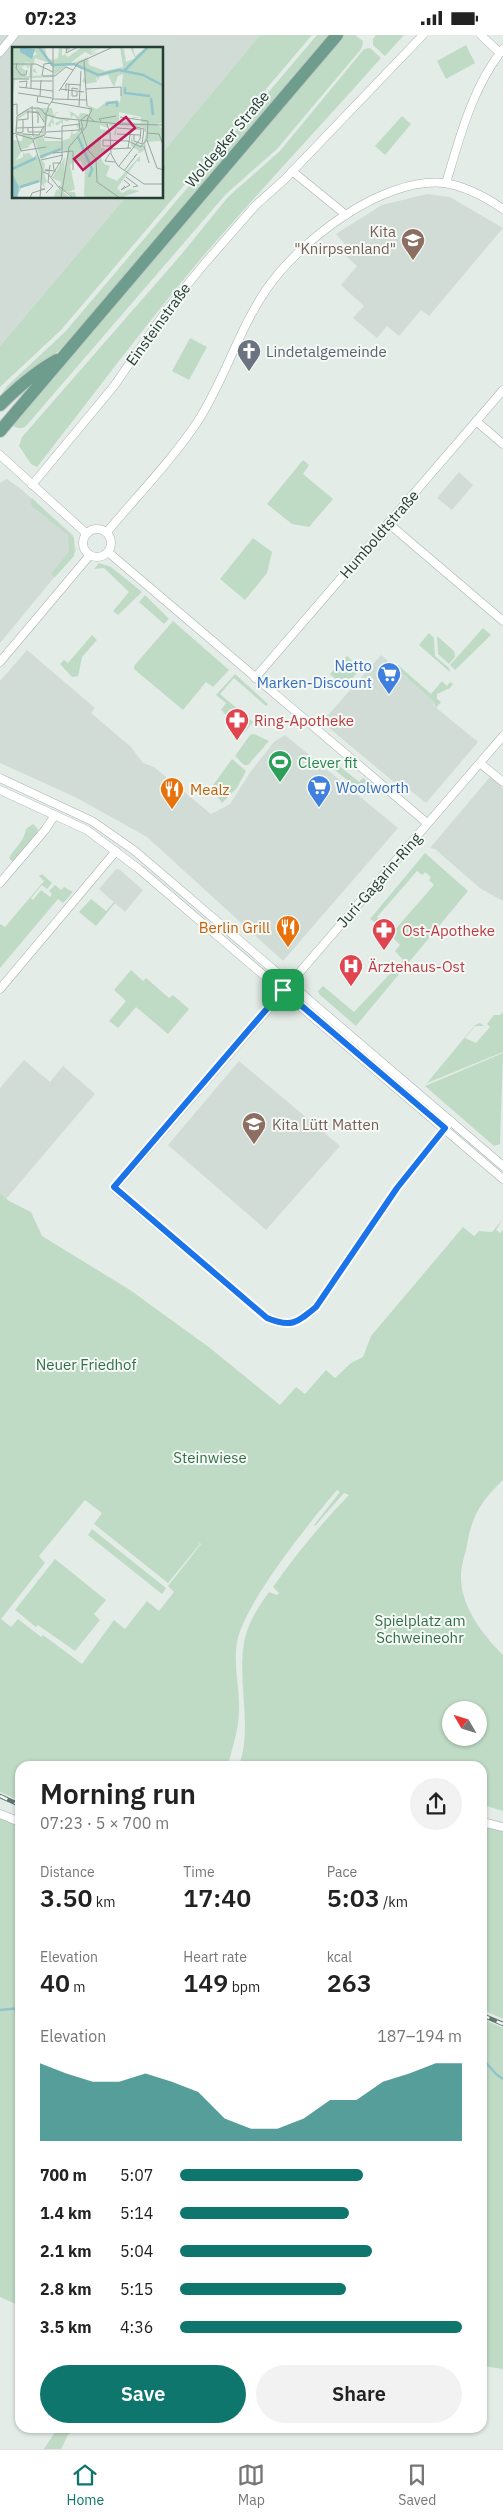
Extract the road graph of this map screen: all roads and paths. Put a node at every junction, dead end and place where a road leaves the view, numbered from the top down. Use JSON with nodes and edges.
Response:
{"nodes":[{"id":1,"x":14,"y":35,"type":"edge"},
{"id":2,"x":337,"y":35,"type":"edge"},
{"id":3,"x":423,"y":35,"type":"edge"},
{"id":4,"x":481,"y":35,"type":"edge"},
{"id":5,"x":501,"y":51,"type":"edge"},
{"id":6,"x":0,"y":52,"type":"edge"},
{"id":7,"x":292,"y":171,"type":"junction"},
{"id":8,"x":446,"y":183,"type":"junction"},
{"id":9,"x":503,"y":209,"type":"edge"},
{"id":10,"x":346,"y":215,"type":"junction"},
{"id":11,"x":64,"y":356,"type":"junction"},
{"id":12,"x":503,"y":390,"type":"edge"},
{"id":13,"x":0,"y":405,"type":"edge"},
{"id":14,"x":476,"y":421,"type":"junction"},
{"id":15,"x":0,"y":431,"type":"edge"},
{"id":16,"x":503,"y":444,"type":"edge"},
{"id":17,"x":0,"y":455,"type":"edge"},
{"id":18,"x":32,"y":485,"type":"junction"},
{"id":19,"x":388,"y":523,"type":"junction"},
{"id":20,"x":107,"y":532,"type":"junction"},
{"id":21,"x":87,"y":534,"type":"junction"},
{"id":22,"x":108,"y":552,"type":"junction"},
{"id":23,"x":90,"y":555,"type":"junction"},
{"id":24,"x":503,"y":621,"type":"edge"},
{"id":25,"x":0,"y":662,"type":"edge"},
{"id":26,"x":255,"y":678,"type":"junction"},
{"id":27,"x":503,"y":736,"type":"edge"},
{"id":28,"x":480,"y":763,"type":"junction"},
{"id":29,"x":0,"y":778,"type":"edge"},
{"id":30,"x":503,"y":782,"type":"edge"},
{"id":31,"x":0,"y":790,"type":"edge"},
{"id":32,"x":56,"y":815,"type":"junction"},
{"id":33,"x":427,"y":823,"type":"junction"},
{"id":34,"x":116,"y":851,"type":"junction"},
{"id":35,"x":0,"y":883,"type":"edge"},
{"id":36,"x":290,"y":983,"type":"junction"},
{"id":37,"x":0,"y":989,"type":"edge"},
{"id":38,"x":283,"y":990,"type":"junction"},
{"id":39,"x":451,"y":1121,"type":"junction"},
{"id":40,"x":445,"y":1128,"type":"junction"},
{"id":41,"x":503,"y":1166,"type":"edge"},
{"id":42,"x":503,"y":1179,"type":"edge"},
{"id":43,"x":0,"y":1814,"type":"edge"},
{"id":44,"x":15,"y":1820,"type":"edge"},
{"id":45,"x":487,"y":1822,"type":"edge"},
{"id":46,"x":503,"y":1827,"type":"edge"}],
"edges":[{"from":1,"to":6,"type":"street"},
{"from":2,"to":11,"type":"main road","name":"Woldegker Straße"},
{"from":3,"to":7,"type":"street","name":"Einsteinstraße"},
{"from":4,"to":5,"type":"street"},
{"from":5,"to":8,"type":"street"},
{"from":7,"to":10,"type":"street"},
{"from":7,"to":18,"type":"street","name":"Einsteinstraße"},
{"from":8,"to":9,"type":"street"},
{"from":8,"to":10,"type":"street"},
{"from":10,"to":20,"type":"street"},
{"from":11,"to":13,"type":"main road","name":"Woldegker Straße"},
{"from":11,"to":15,"type":"main road","name":"Woldegker Straße"},
{"from":12,"to":14,"type":"street","name":"Humboldtstraße"},
{"from":14,"to":16,"type":"street"},
{"from":14,"to":19,"type":"street","name":"Humboldtstraße"},
{"from":17,"to":18,"type":"street"},
{"from":18,"to":21,"type":"street"},
{"from":19,"to":24,"type":"street"},
{"from":19,"to":26,"type":"street","name":"Humboldtstraße"},
{"from":20,"to":21,"type":"street"},
{"from":20,"to":22,"type":"street"},
{"from":21,"to":23,"type":"street"},
{"from":22,"to":23,"type":"street"},
{"from":22,"to":26,"type":"street","name":"Juri-Gagarin-Ring"},
{"from":23,"to":25,"type":"street"},
{"from":26,"to":33,"type":"street","name":"Juri-Gagarin-Ring"},
{"from":27,"to":28,"type":"street"},
{"from":28,"to":30,"type":"street"},
{"from":28,"to":33,"type":"street"},
{"from":29,"to":36,"type":"street"},
{"from":31,"to":32,"type":"street"},
{"from":32,"to":34,"type":"street"},
{"from":32,"to":35,"type":"street"},
{"from":33,"to":36,"type":"street","name":"Juri-Gagarin-Ring"},
{"from":34,"to":37,"type":"street"},
{"from":34,"to":38,"type":"street"},
{"from":36,"to":38,"type":"street","name":"Juri-Gagarin-Ring"},
{"from":36,"to":39,"type":"street"},
{"from":38,"to":40,"type":"street"},
{"from":38,"to":40,"type":"street","name":"Juri-Gagarin-Ring"},
{"from":39,"to":40,"type":"street"},
{"from":39,"to":41,"type":"street"},
{"from":40,"to":42,"type":"street"},
{"from":43,"to":44,"type":"street"},
{"from":45,"to":46,"type":"street"}]}
